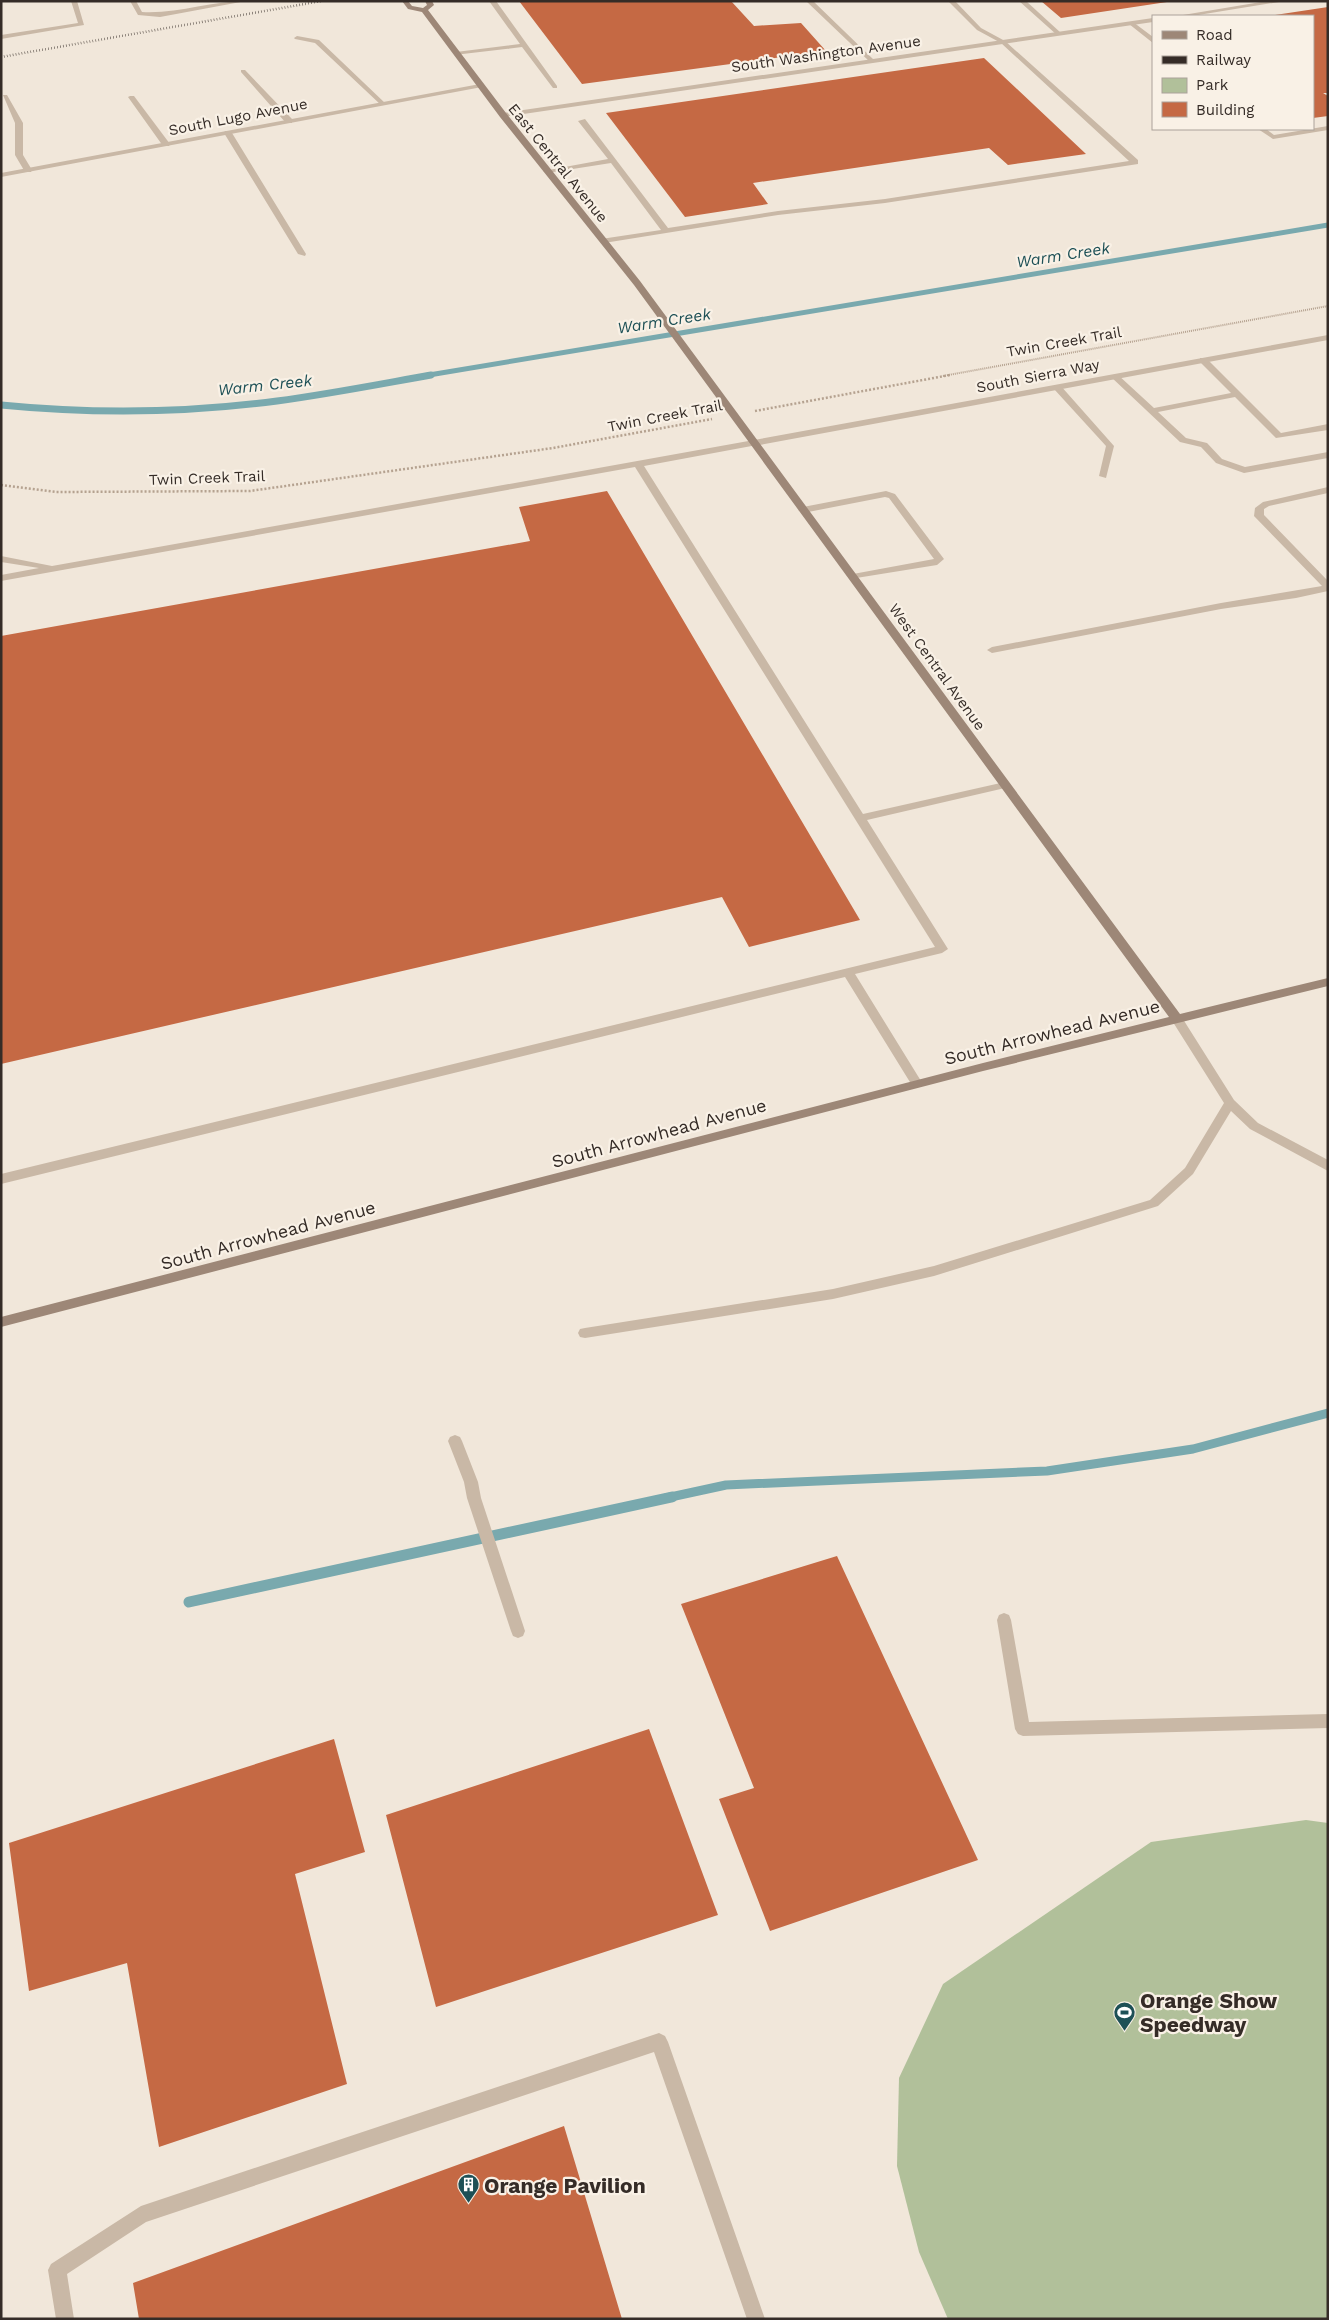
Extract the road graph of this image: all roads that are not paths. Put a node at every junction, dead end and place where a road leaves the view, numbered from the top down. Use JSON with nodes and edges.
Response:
{"nodes":[{"id":1,"x":74,"y":1,"type":"edge"},
{"id":2,"x":134,"y":1,"type":"edge"},
{"id":3,"x":243,"y":1,"type":"edge"},
{"id":4,"x":405,"y":1,"type":"edge"},
{"id":5,"x":428,"y":1,"type":"edge"},
{"id":6,"x":492,"y":1,"type":"edge"},
{"id":7,"x":809,"y":1,"type":"edge"},
{"id":8,"x":951,"y":1,"type":"edge"},
{"id":9,"x":1022,"y":1,"type":"edge"},
{"id":10,"x":1282,"y":1,"type":"edge"},
{"id":11,"x":424,"y":10,"type":"junction"},
{"id":12,"x":1187,"y":15,"type":"edge"},
{"id":13,"x":1152,"y":20,"type":"edge"},
{"id":14,"x":1130,"y":24,"type":"junction"},
{"id":15,"x":1059,"y":34,"type":"junction"},
{"id":16,"x":1,"y":37,"type":"edge"},
{"id":17,"x":297,"y":38,"type":"dead end"},
{"id":18,"x":1152,"y":40,"type":"edge"},
{"id":19,"x":1003,"y":42,"type":"junction"},
{"id":20,"x":524,"y":45,"type":"junction"},
{"id":21,"x":456,"y":54,"type":"junction"},
{"id":22,"x":872,"y":61,"type":"junction"},
{"id":23,"x":243,"y":71,"type":"dead end"},
{"id":24,"x":480,"y":86,"type":"junction"},
{"id":25,"x":555,"y":87,"type":"dead end"},
{"id":26,"x":5,"y":96,"type":"dead end"},
{"id":27,"x":132,"y":97,"type":"dead end"},
{"id":28,"x":383,"y":104,"type":"junction"},
{"id":29,"x":503,"y":115,"type":"junction"},
{"id":30,"x":289,"y":121,"type":"junction"},
{"id":31,"x":582,"y":122,"type":"dead end"},
{"id":32,"x":1328,"y":128,"type":"edge"},
{"id":33,"x":1263,"y":130,"type":"edge"},
{"id":34,"x":228,"y":132,"type":"junction"},
{"id":35,"x":166,"y":144,"type":"junction"},
{"id":36,"x":612,"y":162,"type":"junction"},
{"id":37,"x":28,"y":170,"type":"junction"},
{"id":38,"x":547,"y":171,"type":"junction"},
{"id":39,"x":1,"y":175,"type":"edge"},
{"id":40,"x":666,"y":231,"type":"junction"},
{"id":41,"x":604,"y":241,"type":"junction"},
{"id":42,"x":302,"y":254,"type":"dead end"},
{"id":43,"x":673,"y":331,"type":"joint"},
{"id":44,"x":1328,"y":337,"type":"edge"},
{"id":45,"x":1203,"y":360,"type":"junction"},
{"id":46,"x":1114,"y":376,"type":"junction"},
{"id":47,"x":1057,"y":387,"type":"junction"},
{"id":48,"x":1237,"y":394,"type":"junction"},
{"id":49,"x":1152,"y":411,"type":"junction"},
{"id":50,"x":1328,"y":427,"type":"edge"},
{"id":51,"x":754,"y":443,"type":"junction"},
{"id":52,"x":1328,"y":455,"type":"edge"},
{"id":53,"x":638,"y":464,"type":"junction"},
{"id":54,"x":1103,"y":476,"type":"dead end"},
{"id":55,"x":1328,"y":490,"type":"edge"},
{"id":56,"x":803,"y":510,"type":"junction"},
{"id":57,"x":1,"y":559,"type":"edge"},
{"id":58,"x":58,"y":568,"type":"junction"},
{"id":59,"x":1,"y":578,"type":"edge"},
{"id":60,"x":853,"y":578,"type":"junction"},
{"id":61,"x":1328,"y":587,"type":"edge"},
{"id":62,"x":992,"y":650,"type":"dead end"},
{"id":63,"x":1005,"y":785,"type":"junction"},
{"id":64,"x":860,"y":818,"type":"junction"},
{"id":65,"x":848,"y":972,"type":"junction"},
{"id":66,"x":1328,"y":982,"type":"edge"},
{"id":67,"x":1177,"y":1019,"type":"junction"},
{"id":68,"x":917,"y":1084,"type":"junction"},
{"id":69,"x":1230,"y":1103,"type":"junction"},
{"id":70,"x":1328,"y":1166,"type":"edge"},
{"id":71,"x":1,"y":1179,"type":"edge"},
{"id":72,"x":1,"y":1322,"type":"edge"},
{"id":73,"x":585,"y":1333,"type":"dead end"},
{"id":74,"x":455,"y":1440,"type":"dead end"},
{"id":75,"x":1004,"y":1620,"type":"dead end"},
{"id":76,"x":518,"y":1631,"type":"dead end"},
{"id":77,"x":1328,"y":1721,"type":"edge"},
{"id":78,"x":65,"y":2319,"type":"edge"},
{"id":79,"x":756,"y":2319,"type":"edge"}],
"edges":[{"from":1,"to":16,"type":"street"},
{"from":2,"to":3,"type":"street"},
{"from":4,"to":11,"type":"street","name":"East Central Avenue"},
{"from":5,"to":11,"type":"street"},
{"from":6,"to":20,"type":"street"},
{"from":7,"to":22,"type":"street"},
{"from":8,"to":19,"type":"street"},
{"from":9,"to":15,"type":"street"},
{"from":10,"to":12,"type":"street"},
{"from":11,"to":21,"type":"street","name":"East Central Avenue"},
{"from":13,"to":14,"type":"street","name":"South Washington Avenue"},
{"from":14,"to":15,"type":"street","name":"South Washington Avenue"},
{"from":14,"to":18,"type":"street"},
{"from":15,"to":19,"type":"street","name":"South Washington Avenue"},
{"from":17,"to":28,"type":"street"},
{"from":19,"to":22,"type":"street","name":"South Washington Avenue"},
{"from":19,"to":40,"type":"street"},
{"from":20,"to":21,"type":"street"},
{"from":20,"to":25,"type":"street"},
{"from":21,"to":24,"type":"street","name":"East Central Avenue"},
{"from":22,"to":29,"type":"street","name":"South Washington Avenue"},
{"from":23,"to":30,"type":"street"},
{"from":24,"to":28,"type":"street","name":"South Lugo Avenue"},
{"from":24,"to":29,"type":"street","name":"East Central Avenue"},
{"from":26,"to":37,"type":"street"},
{"from":27,"to":35,"type":"street"},
{"from":28,"to":30,"type":"street","name":"South Lugo Avenue"},
{"from":29,"to":38,"type":"street","name":"East Central Avenue"},
{"from":30,"to":34,"type":"street","name":"South Lugo Avenue"},
{"from":31,"to":36,"type":"street"},
{"from":32,"to":33,"type":"street"},
{"from":34,"to":35,"type":"street","name":"South Lugo Avenue"},
{"from":34,"to":42,"type":"street"},
{"from":35,"to":37,"type":"street","name":"South Lugo Avenue"},
{"from":36,"to":38,"type":"street"},
{"from":36,"to":40,"type":"street"},
{"from":37,"to":39,"type":"street","name":"South Lugo Avenue"},
{"from":38,"to":41,"type":"street","name":"East Central Avenue"},
{"from":40,"to":41,"type":"street"},
{"from":41,"to":43,"type":"street","name":"East Central Avenue"},
{"from":43,"to":51,"type":"street","name":"West Central Avenue"},
{"from":44,"to":45,"type":"street","name":"South Sierra Way"},
{"from":45,"to":46,"type":"street","name":"South Sierra Way"},
{"from":45,"to":48,"type":"street"},
{"from":46,"to":47,"type":"street","name":"South Sierra Way"},
{"from":46,"to":49,"type":"street"},
{"from":47,"to":51,"type":"street","name":"South Sierra Way"},
{"from":47,"to":54,"type":"street"},
{"from":48,"to":49,"type":"street"},
{"from":48,"to":50,"type":"street"},
{"from":49,"to":52,"type":"street"},
{"from":51,"to":53,"type":"street","name":"South Sierra Way"},
{"from":51,"to":56,"type":"street","name":"West Central Avenue"},
{"from":53,"to":58,"type":"street","name":"South Sierra Way"},
{"from":53,"to":64,"type":"street"},
{"from":55,"to":61,"type":"street"},
{"from":56,"to":60,"type":"street","name":"West Central Avenue"},
{"from":56,"to":60,"type":"street"},
{"from":57,"to":58,"type":"street"},
{"from":58,"to":59,"type":"street","name":"South Sierra Way"},
{"from":60,"to":63,"type":"street","name":"West Central Avenue"},
{"from":61,"to":62,"type":"street"},
{"from":63,"to":64,"type":"street"},
{"from":63,"to":67,"type":"street","name":"West Central Avenue"},
{"from":64,"to":65,"type":"street"},
{"from":65,"to":68,"type":"street"},
{"from":65,"to":71,"type":"street"},
{"from":66,"to":67,"type":"street","name":"South Arrowhead Avenue"},
{"from":67,"to":68,"type":"street","name":"South Arrowhead Avenue"},
{"from":67,"to":69,"type":"street"},
{"from":68,"to":72,"type":"street","name":"South Arrowhead Avenue"},
{"from":69,"to":70,"type":"street"},
{"from":69,"to":73,"type":"street"},
{"from":74,"to":76,"type":"street"},
{"from":75,"to":77,"type":"street"},
{"from":78,"to":79,"type":"street"}]}
